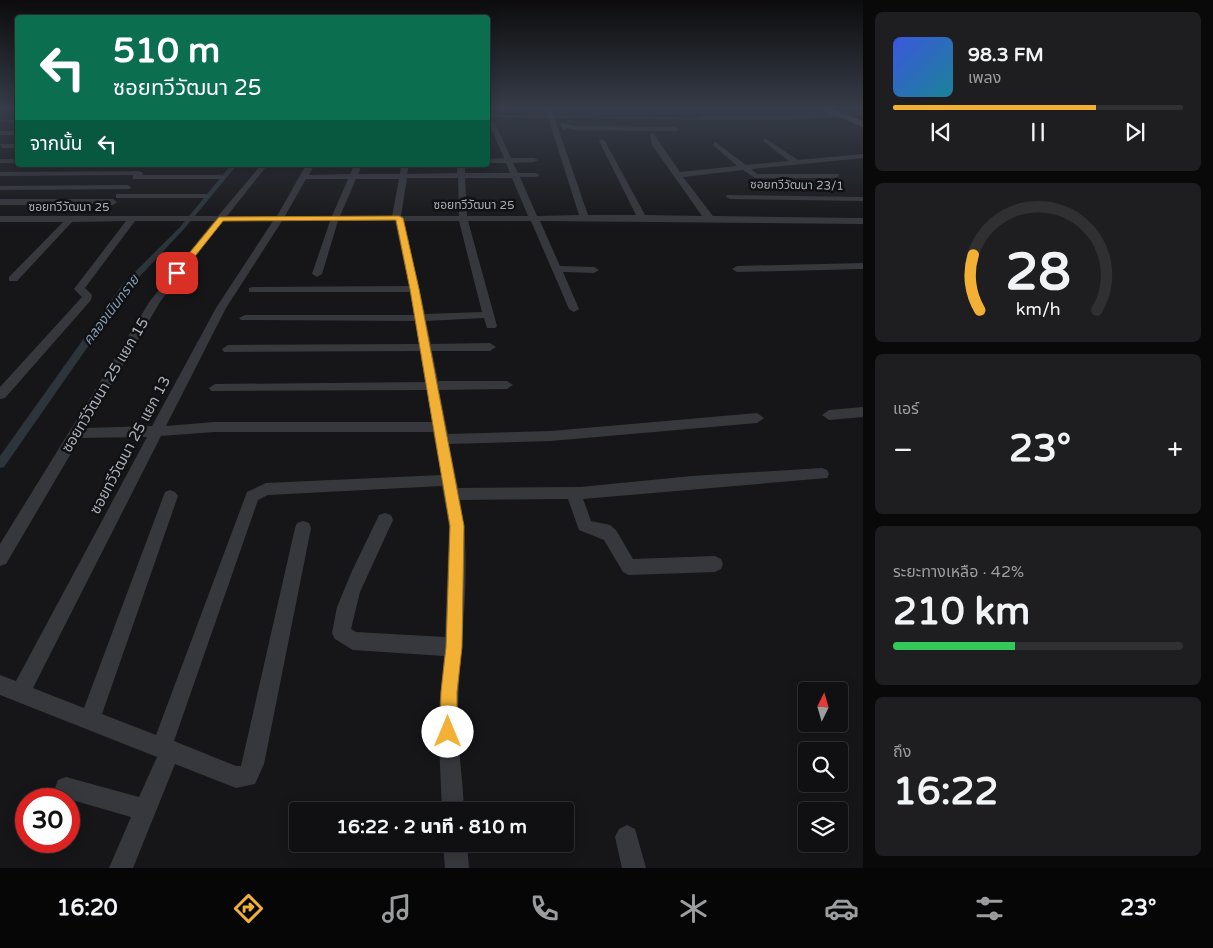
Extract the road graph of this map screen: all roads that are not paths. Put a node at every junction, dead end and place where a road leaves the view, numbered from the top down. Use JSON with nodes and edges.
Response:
{"nodes":[{"id":1,"x":503,"y":149,"type":"edge"},
{"id":2,"x":560,"y":149,"type":"edge"},
{"id":3,"x":606,"y":149,"type":"edge"},
{"id":4,"x":659,"y":149,"type":"edge"},
{"id":5,"x":720,"y":149,"type":"edge"},
{"id":6,"x":777,"y":149,"type":"edge"},
{"id":7,"x":863,"y":156,"type":"edge"},
{"id":8,"x":2,"y":158,"type":"edge"},
{"id":9,"x":15,"y":160,"type":"edge"},
{"id":10,"x":490,"y":160,"type":"edge"},
{"id":11,"x":508,"y":160,"type":"junction"},
{"id":12,"x":534,"y":160,"type":"dead end"},
{"id":13,"x":796,"y":162,"type":"junction"},
{"id":14,"x":67,"y":167,"type":"edge"},
{"id":15,"x":144,"y":167,"type":"edge"},
{"id":16,"x":262,"y":167,"type":"dead end"},
{"id":17,"x":309,"y":167,"type":"edge"},
{"id":18,"x":357,"y":167,"type":"edge"},
{"id":19,"x":405,"y":167,"type":"edge"},
{"id":20,"x":461,"y":167,"type":"edge"},
{"id":21,"x":744,"y":168,"type":"junction"},
{"id":22,"x":0,"y":174,"type":"edge"},
{"id":23,"x":59,"y":174,"type":"junction"},
{"id":24,"x":137,"y":175,"type":"junction"},
{"id":25,"x":462,"y":175,"type":"junction"},
{"id":26,"x":514,"y":175,"type":"junction"},
{"id":27,"x":536,"y":175,"type":"dead end"},
{"id":28,"x":403,"y":176,"type":"junction"},
{"id":29,"x":679,"y":176,"type":"junction"},
{"id":30,"x":835,"y":176,"type":"dead end"},
{"id":31,"x":221,"y":177,"type":"dead end"},
{"id":32,"x":304,"y":177,"type":"junction"},
{"id":33,"x":354,"y":177,"type":"junction"},
{"id":34,"x":740,"y":185,"type":"dead end"},
{"id":35,"x":127,"y":187,"type":"junction"},
{"id":36,"x":0,"y":188,"type":"edge"},
{"id":37,"x":44,"y":188,"type":"junction"},
{"id":38,"x":789,"y":191,"type":"dead end"},
{"id":39,"x":833,"y":192,"type":"dead end"},
{"id":40,"x":206,"y":196,"type":"dead end"},
{"id":41,"x":730,"y":197,"type":"dead end"},
{"id":42,"x":752,"y":197,"type":"junction"},
{"id":43,"x":796,"y":198,"type":"junction"},
{"id":44,"x":840,"y":198,"type":"junction"},
{"id":45,"x":116,"y":199,"type":"junction"},
{"id":46,"x":863,"y":199,"type":"edge"},
{"id":47,"x":0,"y":202,"type":"edge"},
{"id":48,"x":27,"y":202,"type":"junction"},
{"id":49,"x":279,"y":218,"type":"junction"},
{"id":50,"x":335,"y":218,"type":"junction"},
{"id":51,"x":398,"y":218,"type":"junction"},
{"id":52,"x":463,"y":218,"type":"junction"},
{"id":53,"x":534,"y":218,"type":"junction"},
{"id":54,"x":584,"y":218,"type":"junction"},
{"id":55,"x":642,"y":218,"type":"junction"},
{"id":56,"x":710,"y":218,"type":"junction"},
{"id":57,"x":99,"y":219,"type":"junction"},
{"id":58,"x":132,"y":219,"type":"junction"},
{"id":59,"x":221,"y":219,"type":"junction"},
{"id":60,"x":4,"y":220,"type":"edge"},
{"id":61,"x":70,"y":220,"type":"junction"},
{"id":62,"x":863,"y":221,"type":"edge"},
{"id":63,"x":0,"y":226,"type":"edge"},
{"id":64,"x":863,"y":266,"type":"edge"},
{"id":65,"x":558,"y":269,"type":"junction"},
{"id":66,"x":737,"y":269,"type":"dead end"},
{"id":67,"x":594,"y":270,"type":"dead end"},
{"id":68,"x":317,"y":274,"type":"dead end"},
{"id":69,"x":13,"y":279,"type":"dead end"},
{"id":70,"x":415,"y":289,"type":"junction"},
{"id":71,"x":253,"y":290,"type":"dead end"},
{"id":72,"x":574,"y":309,"type":"dead end"},
{"id":73,"x":245,"y":318,"type":"dead end"},
{"id":74,"x":419,"y":318,"type":"junction"},
{"id":75,"x":490,"y":347,"type":"dead end"},
{"id":76,"x":424,"y":348,"type":"junction"},
{"id":77,"x":228,"y":350,"type":"dead end"},
{"id":78,"x":432,"y":385,"type":"junction"},
{"id":79,"x":507,"y":385,"type":"dead end"},
{"id":80,"x":214,"y":388,"type":"dead end"},
{"id":81,"x":0,"y":395,"type":"edge"},
{"id":82,"x":863,"y":412,"type":"edge"},
{"id":83,"x":829,"y":415,"type":"dead end"},
{"id":84,"x":757,"y":418,"type":"dead end"},
{"id":85,"x":155,"y":432,"type":"junction"},
{"id":86,"x":76,"y":433,"type":"junction"},
{"id":87,"x":440,"y":433,"type":"junction"},
{"id":88,"x":822,"y":474,"type":"dead end"},
{"id":89,"x":451,"y":487,"type":"junction"},
{"id":90,"x":573,"y":493,"type":"junction"},
{"id":91,"x":170,"y":496,"type":"dead end"},
{"id":92,"x":385,"y":520,"type":"dead end"},
{"id":93,"x":303,"y":528,"type":"dead end"},
{"id":94,"x":0,"y":559,"type":"edge"},
{"id":95,"x":715,"y":564,"type":"dead end"},
{"id":96,"x":454,"y":647,"type":"junction"},
{"id":97,"x":0,"y":685,"type":"edge"},
{"id":98,"x":20,"y":693,"type":"junction"},
{"id":99,"x":90,"y":719,"type":"junction"},
{"id":100,"x":166,"y":748,"type":"junction"},
{"id":101,"x":80,"y":792,"type":"edge"},
{"id":102,"x":453,"y":802,"type":"edge"},
{"id":103,"x":144,"y":810,"type":"junction"},
{"id":104,"x":626,"y":838,"type":"dead end"},
{"id":105,"x":456,"y":852,"type":"edge"},
{"id":106,"x":121,"y":868,"type":"edge"},
{"id":107,"x":457,"y":868,"type":"edge"},
{"id":108,"x":634,"y":868,"type":"edge"}],
"edges":[{"from":1,"to":11,"type":"street"},
{"from":2,"to":54,"type":"street"},
{"from":3,"to":55,"type":"street"},
{"from":4,"to":29,"type":"street"},
{"from":5,"to":21,"type":"street"},
{"from":6,"to":13,"type":"street"},
{"from":7,"to":13,"type":"street"},
{"from":8,"to":9,"type":"street"},
{"from":10,"to":11,"type":"street"},
{"from":11,"to":12,"type":"street"},
{"from":11,"to":26,"type":"street"},
{"from":13,"to":21,"type":"street"},
{"from":14,"to":23,"type":"street"},
{"from":15,"to":24,"type":"street"},
{"from":16,"to":59,"type":"street","name":"ซอยทวีวัฒนา 25 แยก 15"},
{"from":17,"to":32,"type":"street","name":"ซอยทวีวัฒนา 25 แยก 13"},
{"from":18,"to":33,"type":"street"},
{"from":19,"to":28,"type":"street"},
{"from":20,"to":25,"type":"street"},
{"from":21,"to":29,"type":"street"},
{"from":21,"to":30,"type":"street"},
{"from":22,"to":23,"type":"street"},
{"from":23,"to":24,"type":"street"},
{"from":23,"to":37,"type":"street"},
{"from":24,"to":31,"type":"street"},
{"from":24,"to":35,"type":"street"},
{"from":25,"to":26,"type":"street"},
{"from":25,"to":28,"type":"street"},
{"from":25,"to":52,"type":"street"},
{"from":26,"to":27,"type":"street"},
{"from":26,"to":53,"type":"street"},
{"from":28,"to":33,"type":"street"},
{"from":28,"to":51,"type":"street"},
{"from":29,"to":56,"type":"street"},
{"from":32,"to":33,"type":"street"},
{"from":32,"to":49,"type":"street","name":"ซอยทวีวัฒนา 25 แยก 13"},
{"from":33,"to":50,"type":"street"},
{"from":34,"to":42,"type":"street"},
{"from":35,"to":37,"type":"street"},
{"from":35,"to":45,"type":"street"},
{"from":36,"to":37,"type":"street"},
{"from":37,"to":48,"type":"street"},
{"from":38,"to":43,"type":"street"},
{"from":39,"to":44,"type":"street"},
{"from":40,"to":45,"type":"street"},
{"from":41,"to":42,"type":"street","name":"ซอยทวีวัฒนา 23/1"},
{"from":42,"to":43,"type":"street","name":"ซอยทวีวัฒนา 23/1"},
{"from":43,"to":44,"type":"street","name":"ซอยทวีวัฒนา 23/1"},
{"from":44,"to":46,"type":"street","name":"ซอยทวีวัฒนา 23/1"},
{"from":45,"to":48,"type":"street"},
{"from":45,"to":57,"type":"street"},
{"from":47,"to":48,"type":"street"},
{"from":48,"to":60,"type":"street"},
{"from":49,"to":50,"type":"street","name":"ซอยทวีวัฒนา 25"},
{"from":49,"to":59,"type":"street","name":"ซอยทวีวัฒนา 25"},
{"from":49,"to":85,"type":"street","name":"ซอยทวีวัฒนา 25 แยก 13"},
{"from":50,"to":51,"type":"street","name":"ซอยทวีวัฒนา 25"},
{"from":50,"to":68,"type":"street"},
{"from":51,"to":52,"type":"street","name":"ซอยทวีวัฒนา 25"},
{"from":51,"to":70,"type":"street"},
{"from":52,"to":53,"type":"street","name":"ซอยทวีวัฒนา 25"},
{"from":52,"to":74,"type":"street"},
{"from":53,"to":54,"type":"street","name":"ซอยทวีวัฒนา 25"},
{"from":53,"to":65,"type":"street"},
{"from":54,"to":55,"type":"street","name":"ซอยทวีวัฒนา 25"},
{"from":55,"to":56,"type":"street","name":"ซอยทวีวัฒนา 25"},
{"from":56,"to":62,"type":"street","name":"ซอยทวีวัฒนา 25"},
{"from":57,"to":58,"type":"street","name":"ซอยทวีวัฒนา 25"},
{"from":57,"to":61,"type":"street","name":"ซอยทวีวัฒนา 25"},
{"from":58,"to":59,"type":"street","name":"ซอยทวีวัฒนา 25"},
{"from":58,"to":81,"type":"street"},
{"from":59,"to":86,"type":"street","name":"ซอยทวีวัฒนา 25 แยก 15"},
{"from":60,"to":61,"type":"street","name":"ซอยทวีวัฒนา 25"},
{"from":60,"to":63,"type":"street"},
{"from":61,"to":69,"type":"street"},
{"from":64,"to":66,"type":"street"},
{"from":65,"to":67,"type":"street"},
{"from":65,"to":72,"type":"street"},
{"from":70,"to":71,"type":"street"},
{"from":70,"to":74,"type":"street"},
{"from":73,"to":74,"type":"street"},
{"from":74,"to":76,"type":"street"},
{"from":75,"to":76,"type":"street"},
{"from":76,"to":77,"type":"street"},
{"from":76,"to":78,"type":"street"},
{"from":78,"to":79,"type":"street"},
{"from":78,"to":80,"type":"street"},
{"from":78,"to":87,"type":"street"},
{"from":82,"to":83,"type":"street"},
{"from":84,"to":87,"type":"street"},
{"from":85,"to":86,"type":"street"},
{"from":85,"to":87,"type":"street"},
{"from":85,"to":98,"type":"street","name":"ซอยทวีวัฒนา 25 แยก 13"},
{"from":86,"to":94,"type":"street","name":"ซอยทวีวัฒนา 25 แยก 15"},
{"from":87,"to":89,"type":"street"},
{"from":88,"to":90,"type":"street"},
{"from":89,"to":90,"type":"street"},
{"from":89,"to":96,"type":"street"},
{"from":89,"to":100,"type":"street"},
{"from":90,"to":95,"type":"street"},
{"from":91,"to":99,"type":"street"},
{"from":92,"to":96,"type":"street"},
{"from":93,"to":100,"type":"street"},
{"from":96,"to":102,"type":"street"},
{"from":97,"to":98,"type":"street"},
{"from":98,"to":99,"type":"street"},
{"from":99,"to":100,"type":"street"},
{"from":100,"to":103,"type":"street"},
{"from":101,"to":103,"type":"street"},
{"from":103,"to":106,"type":"street"},
{"from":104,"to":108,"type":"street"},
{"from":105,"to":107,"type":"street"}]}
